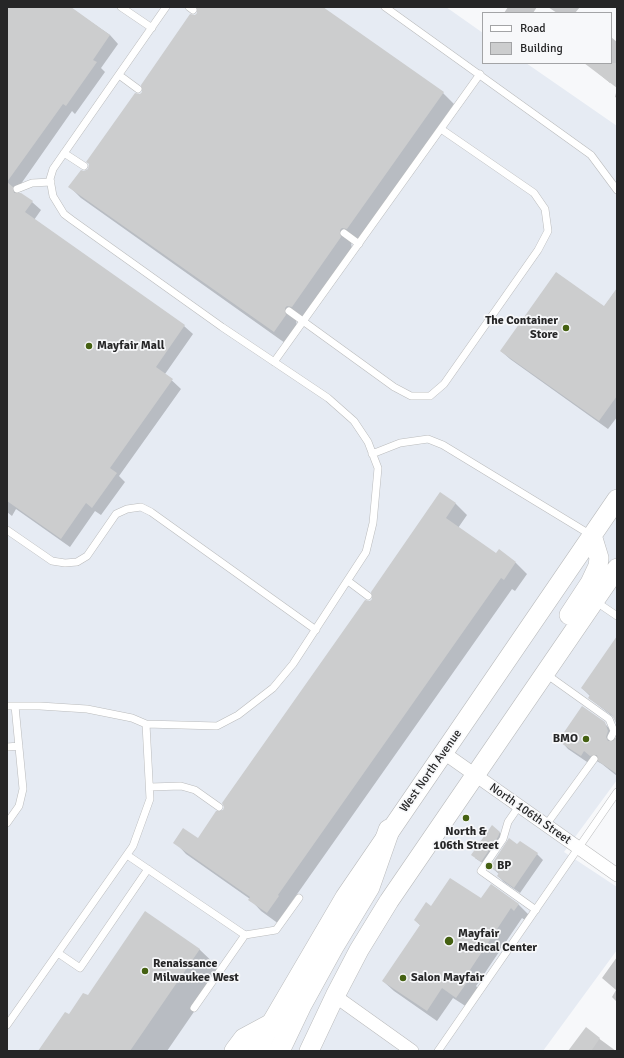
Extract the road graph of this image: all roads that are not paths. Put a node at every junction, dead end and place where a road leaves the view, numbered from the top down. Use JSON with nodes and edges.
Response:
{"nodes":[{"id":1,"x":121,"y":7,"type":"edge"},
{"id":2,"x":166,"y":7,"type":"edge"},
{"id":3,"x":385,"y":7,"type":"edge"},
{"id":4,"x":152,"y":28,"type":"junction"},
{"id":5,"x":480,"y":74,"type":"junction"},
{"id":6,"x":119,"y":75,"type":"junction"},
{"id":7,"x":138,"y":88,"type":"dead end"},
{"id":8,"x":441,"y":129,"type":"junction"},
{"id":9,"x":64,"y":153,"type":"junction"},
{"id":10,"x":84,"y":166,"type":"dead end"},
{"id":11,"x":51,"y":182,"type":"junction"},
{"id":12,"x":17,"y":189,"type":"dead end"},
{"id":13,"x":617,"y":190,"type":"edge"},
{"id":14,"x":344,"y":233,"type":"dead end"},
{"id":15,"x":359,"y":244,"type":"junction"},
{"id":16,"x":289,"y":311,"type":"dead end"},
{"id":17,"x":304,"y":322,"type":"junction"},
{"id":18,"x":274,"y":362,"type":"junction"},
{"id":19,"x":372,"y":454,"type":"junction"},
{"id":20,"x":617,"y":499,"type":"edge"},
{"id":21,"x":7,"y":530,"type":"edge"},
{"id":22,"x":592,"y":535,"type":"junction"},
{"id":23,"x":617,"y":568,"type":"edge"},
{"id":24,"x":348,"y":581,"type":"junction"},
{"id":25,"x":368,"y":596,"type":"dead end"},
{"id":26,"x":595,"y":600,"type":"junction"},
{"id":27,"x":617,"y":616,"type":"edge"},
{"id":28,"x":316,"y":630,"type":"junction"},
{"id":29,"x":544,"y":673,"type":"junction"},
{"id":30,"x":7,"y":706,"type":"edge"},
{"id":31,"x":15,"y":706,"type":"junction"},
{"id":32,"x":146,"y":724,"type":"junction"},
{"id":33,"x":507,"y":728,"type":"junction"},
{"id":34,"x":611,"y":737,"type":"dead end"},
{"id":35,"x":19,"y":746,"type":"junction"},
{"id":36,"x":7,"y":747,"type":"edge"},
{"id":37,"x":444,"y":753,"type":"junction"},
{"id":38,"x":594,"y":759,"type":"dead end"},
{"id":39,"x":475,"y":775,"type":"junction"},
{"id":40,"x":150,"y":787,"type":"junction"},
{"id":41,"x":617,"y":792,"type":"edge"},
{"id":42,"x":519,"y":806,"type":"junction"},
{"id":43,"x":219,"y":807,"type":"dead end"},
{"id":44,"x":7,"y":823,"type":"edge"},
{"id":45,"x":546,"y":826,"type":"junction"},
{"id":46,"x":389,"y":830,"type":"junction"},
{"id":47,"x":578,"y":848,"type":"junction"},
{"id":48,"x":127,"y":855,"type":"junction"},
{"id":49,"x":148,"y":870,"type":"junction"},
{"id":50,"x":617,"y":875,"type":"edge"},
{"id":51,"x":299,"y":898,"type":"dead end"},
{"id":52,"x":536,"y":910,"type":"junction"},
{"id":53,"x":245,"y":935,"type":"junction"},
{"id":54,"x":58,"y":953,"type":"junction"},
{"id":55,"x":335,"y":996,"type":"junction"},
{"id":56,"x":194,"y":1008,"type":"dead end"},
{"id":57,"x":7,"y":1025,"type":"edge"},
{"id":58,"x":270,"y":1025,"type":"junction"},
{"id":59,"x":235,"y":1051,"type":"edge"},
{"id":60,"x":258,"y":1051,"type":"edge"},
{"id":61,"x":279,"y":1051,"type":"edge"},
{"id":62,"x":309,"y":1051,"type":"edge"},
{"id":63,"x":412,"y":1051,"type":"edge"},
{"id":64,"x":438,"y":1051,"type":"edge"}],
"edges":[{"from":1,"to":4,"type":"lane"},
{"from":2,"to":4,"type":"lane"},
{"from":3,"to":5,"type":"lane"},
{"from":4,"to":6,"type":"lane"},
{"from":5,"to":8,"type":"lane"},
{"from":5,"to":13,"type":"lane"},
{"from":6,"to":7,"type":"lane"},
{"from":6,"to":9,"type":"lane"},
{"from":8,"to":15,"type":"lane"},
{"from":8,"to":17,"type":"lane"},
{"from":9,"to":10,"type":"lane"},
{"from":9,"to":11,"type":"lane"},
{"from":11,"to":12,"type":"lane"},
{"from":11,"to":18,"type":"lane"},
{"from":14,"to":15,"type":"lane"},
{"from":15,"to":17,"type":"lane"},
{"from":16,"to":17,"type":"lane"},
{"from":17,"to":18,"type":"lane"},
{"from":18,"to":19,"type":"lane"},
{"from":19,"to":22,"type":"lane"},
{"from":19,"to":24,"type":"lane"},
{"from":20,"to":22,"type":"main road","name":"West North Avenue"},
{"from":21,"to":28,"type":"lane"},
{"from":22,"to":33,"type":"main road"},
{"from":22,"to":37,"type":"main road","name":"West North Avenue"},
{"from":23,"to":26,"type":"main road"},
{"from":24,"to":25,"type":"lane"},
{"from":24,"to":28,"type":"lane"},
{"from":26,"to":27,"type":"lane"},
{"from":26,"to":29,"type":"main road"},
{"from":28,"to":32,"type":"lane"},
{"from":29,"to":33,"type":"main road"},
{"from":29,"to":34,"type":"lane"},
{"from":30,"to":31,"type":"lane"},
{"from":31,"to":32,"type":"lane"},
{"from":31,"to":35,"type":"lane"},
{"from":32,"to":40,"type":"lane"},
{"from":33,"to":39,"type":"main road"},
{"from":35,"to":36,"type":"lane"},
{"from":35,"to":44,"type":"lane"},
{"from":37,"to":39,"type":"street","name":"North 106th Street"},
{"from":37,"to":46,"type":"main road","name":"West North Avenue"},
{"from":38,"to":45,"type":"lane"},
{"from":39,"to":42,"type":"street","name":"North 106th Street"},
{"from":39,"to":55,"type":"main road"},
{"from":40,"to":43,"type":"lane"},
{"from":40,"to":48,"type":"lane"},
{"from":41,"to":47,"type":"lane"},
{"from":42,"to":45,"type":"street","name":"North 106th Street"},
{"from":42,"to":52,"type":"lane"},
{"from":45,"to":47,"type":"street","name":"North 106th Street"},
{"from":46,"to":58,"type":"main road","name":"West North Avenue"},
{"from":46,"to":61,"type":"main road"},
{"from":47,"to":50,"type":"street","name":"North 106th Street"},
{"from":47,"to":52,"type":"lane"},
{"from":48,"to":49,"type":"lane"},
{"from":48,"to":54,"type":"lane"},
{"from":49,"to":53,"type":"lane"},
{"from":49,"to":54,"type":"lane"},
{"from":51,"to":53,"type":"lane"},
{"from":52,"to":64,"type":"lane"},
{"from":53,"to":56,"type":"lane"},
{"from":54,"to":57,"type":"lane"},
{"from":55,"to":62,"type":"main road"},
{"from":55,"to":63,"type":"street"},
{"from":58,"to":59,"type":"main road"},
{"from":58,"to":60,"type":"main road","name":"West North Avenue"}]}
